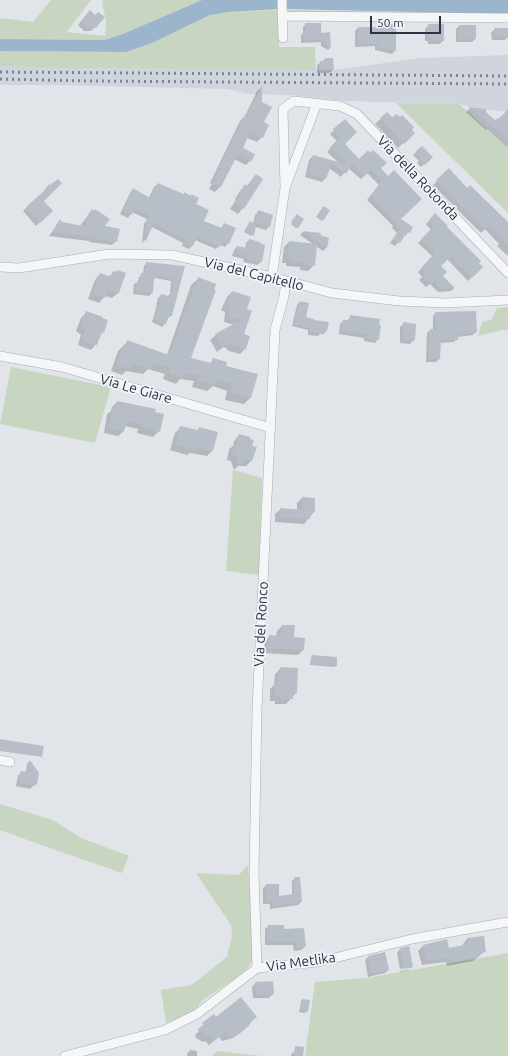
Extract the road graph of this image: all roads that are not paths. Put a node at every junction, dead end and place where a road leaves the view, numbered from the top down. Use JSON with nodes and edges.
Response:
{"nodes":[{"id":1,"x":282,"y":8,"type":"edge"},
{"id":2,"x":508,"y":18,"type":"edge"},
{"id":3,"x":283,"y":38,"type":"dead end"},
{"id":4,"x":317,"y":102,"type":"junction"},
{"id":5,"x":285,"y":188,"type":"junction"},
{"id":6,"x":0,"y":267,"type":"edge"},
{"id":7,"x":508,"y":273,"type":"edge"},
{"id":8,"x":272,"y":277,"type":"junction"},
{"id":9,"x":286,"y":281,"type":"junction"},
{"id":10,"x":508,"y":300,"type":"edge"},
{"id":11,"x":0,"y":356,"type":"edge"},
{"id":12,"x":271,"y":428,"type":"junction"},
{"id":13,"x":0,"y":760,"type":"edge"},
{"id":14,"x":10,"y":762,"type":"dead end"},
{"id":15,"x":508,"y":922,"type":"edge"},
{"id":16,"x":257,"y":968,"type":"junction"},
{"id":17,"x":65,"y":1056,"type":"edge"}],
"edges":[{"from":1,"to":2,"type":"street"},
{"from":1,"to":3,"type":"street"},
{"from":4,"to":5,"type":"street"},
{"from":4,"to":5,"type":"street","name":"Via della Rotonda"},
{"from":4,"to":7,"type":"street","name":"Via della Rotonda"},
{"from":5,"to":8,"type":"street"},
{"from":6,"to":8,"type":"street","name":"Via del Capitello"},
{"from":8,"to":9,"type":"street","name":"Via del Capitello"},
{"from":9,"to":10,"type":"street","name":"Via del Capitello"},
{"from":9,"to":12,"type":"street","name":"Via del Ronco"},
{"from":11,"to":12,"type":"street","name":"Via Le Giare"},
{"from":12,"to":16,"type":"street","name":"Via del Ronco"},
{"from":13,"to":14,"type":"street"},
{"from":15,"to":16,"type":"street","name":"Via Metlika"},
{"from":16,"to":17,"type":"street","name":"Via Metlika"}]}
